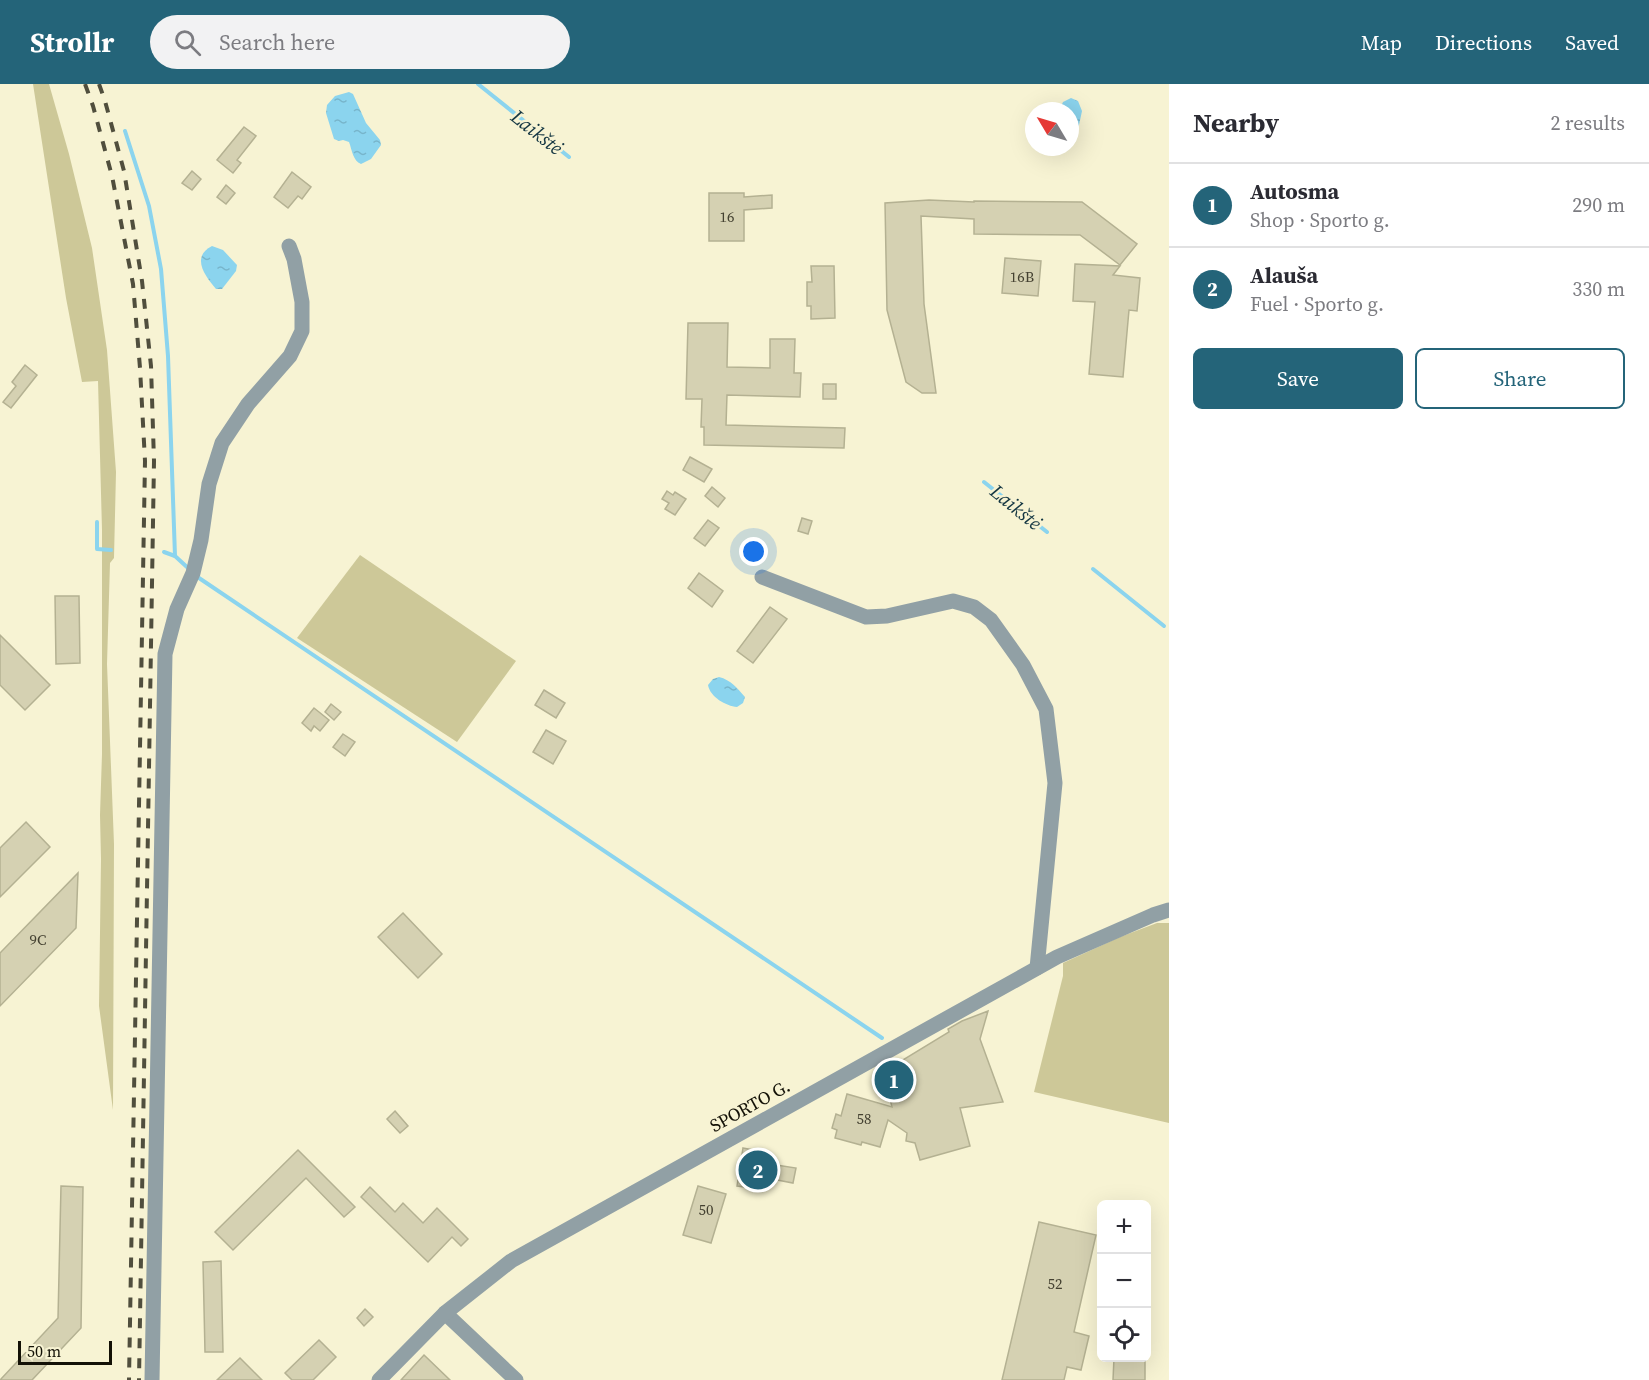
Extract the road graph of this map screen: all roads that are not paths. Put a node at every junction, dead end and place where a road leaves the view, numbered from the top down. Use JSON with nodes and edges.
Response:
{"nodes":[{"id":1,"x":289,"y":246,"type":"dead end"},
{"id":2,"x":762,"y":577,"type":"dead end"},
{"id":3,"x":1169,"y":910,"type":"edge"},
{"id":4,"x":1037,"y":968,"type":"junction"},
{"id":5,"x":446,"y":1314,"type":"junction"},
{"id":6,"x":152,"y":1380,"type":"edge"},
{"id":7,"x":380,"y":1380,"type":"edge"},
{"id":8,"x":516,"y":1380,"type":"edge"}],
"edges":[{"from":1,"to":6,"type":"street"},
{"from":2,"to":4,"type":"street"},
{"from":3,"to":4,"type":"street","name":"SPORTO G."},
{"from":4,"to":5,"type":"street","name":"SPORTO G."},
{"from":5,"to":7,"type":"street","name":"SPORTO G."},
{"from":5,"to":8,"type":"street"}]}
